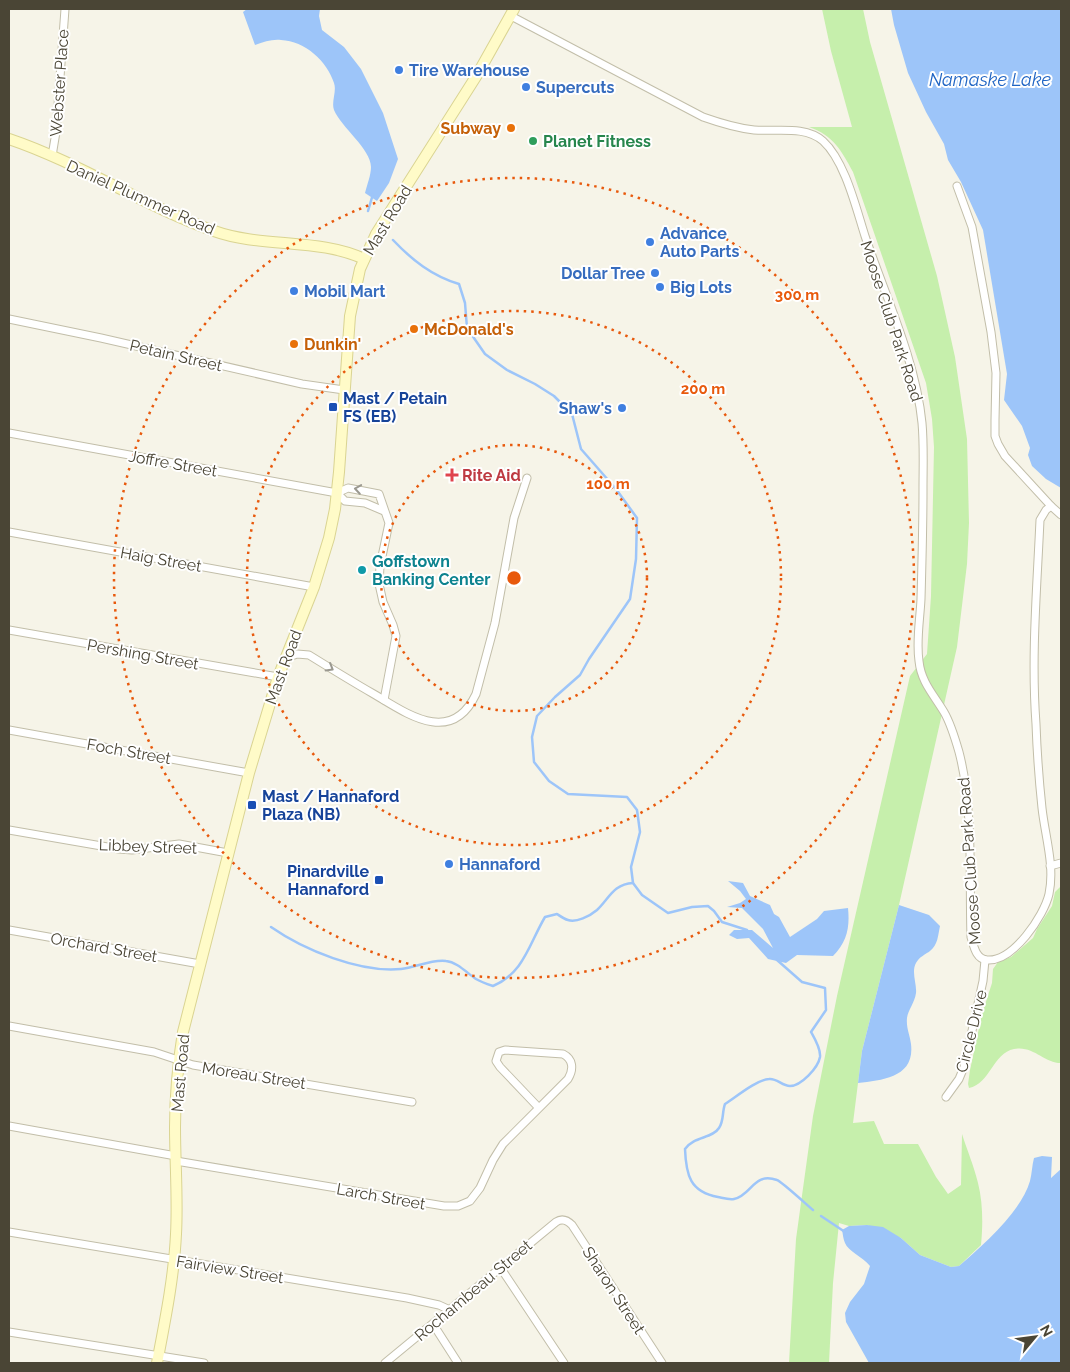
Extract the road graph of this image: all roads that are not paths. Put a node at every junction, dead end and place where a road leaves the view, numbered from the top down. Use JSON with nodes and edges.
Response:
{"nodes":[{"id":1,"x":65,"y":9,"type":"edge"},
{"id":2,"x":513,"y":12,"type":"edge"},
{"id":3,"x":9,"y":139,"type":"edge"},
{"id":4,"x":52,"y":156,"type":"junction"},
{"id":5,"x":957,"y":186,"type":"dead end"},
{"id":6,"x":364,"y":259,"type":"junction"},
{"id":7,"x":9,"y":319,"type":"edge"},
{"id":8,"x":344,"y":390,"type":"junction"},
{"id":9,"x":9,"y":433,"type":"edge"},
{"id":10,"x":527,"y":478,"type":"dead end"},
{"id":11,"x":337,"y":493,"type":"junction"},
{"id":12,"x":1051,"y":506,"type":"junction"},
{"id":13,"x":384,"y":511,"type":"junction"},
{"id":14,"x":1061,"y":515,"type":"edge"},
{"id":15,"x":9,"y":532,"type":"edge"},
{"id":16,"x":314,"y":587,"type":"junction"},
{"id":17,"x":9,"y":630,"type":"edge"},
{"id":18,"x":286,"y":658,"type":"junction"},
{"id":19,"x":278,"y":677,"type":"junction"},
{"id":20,"x":384,"y":700,"type":"junction"},
{"id":21,"x":9,"y":730,"type":"edge"},
{"id":22,"x":249,"y":773,"type":"junction"},
{"id":23,"x":9,"y":830,"type":"edge"},
{"id":24,"x":228,"y":853,"type":"junction"},
{"id":25,"x":1061,"y":863,"type":"edge"},
{"id":26,"x":1050,"y":866,"type":"junction"},
{"id":27,"x":9,"y":930,"type":"edge"},
{"id":28,"x":986,"y":960,"type":"junction"},
{"id":29,"x":200,"y":964,"type":"junction"},
{"id":30,"x":9,"y":1026,"type":"edge"},
{"id":31,"x":178,"y":1060,"type":"junction"},
{"id":32,"x":946,"y":1098,"type":"dead end"},
{"id":33,"x":412,"y":1102,"type":"dead end"},
{"id":34,"x":539,"y":1108,"type":"junction"},
{"id":35,"x":9,"y":1126,"type":"edge"},
{"id":36,"x":176,"y":1159,"type":"junction"},
{"id":37,"x":563,"y":1220,"type":"joint"},
{"id":38,"x":9,"y":1232,"type":"edge"},
{"id":39,"x":174,"y":1259,"type":"junction"},
{"id":40,"x":500,"y":1267,"type":"junction"},
{"id":41,"x":450,"y":1310,"type":"junction"},
{"id":42,"x":432,"y":1324,"type":"junction"},
{"id":43,"x":9,"y":1332,"type":"edge"},
{"id":44,"x":158,"y":1359,"type":"edge"},
{"id":45,"x":204,"y":1363,"type":"edge"},
{"id":46,"x":385,"y":1363,"type":"edge"},
{"id":47,"x":458,"y":1363,"type":"edge"},
{"id":48,"x":564,"y":1363,"type":"edge"},
{"id":49,"x":662,"y":1363,"type":"edge"}],
"edges":[{"from":1,"to":4,"type":"street","name":"Webster Place"},
{"from":2,"to":6,"type":"main road","name":"Mast Road"},
{"from":2,"to":28,"type":"street","name":"Moose Club Park Road"},
{"from":3,"to":4,"type":"main road","name":"Daniel Plummer Road"},
{"from":4,"to":6,"type":"main road","name":"Daniel Plummer Road"},
{"from":5,"to":12,"type":"street"},
{"from":6,"to":8,"type":"main road","name":"Mast Road"},
{"from":7,"to":8,"type":"street","name":"Petain Street"},
{"from":8,"to":11,"type":"main road","name":"Mast Road"},
{"from":9,"to":11,"type":"street","name":"Joffre Street"},
{"from":10,"to":20,"type":"street"},
{"from":11,"to":13,"type":"street"},
{"from":13,"to":11,"type":"street","one_way":true},
{"from":11,"to":16,"type":"main road","name":"Mast Road"},
{"from":12,"to":14,"type":"street"},
{"from":12,"to":26,"type":"street","name":"Moose Club Park Road"},
{"from":13,"to":20,"type":"street"},
{"from":15,"to":16,"type":"street","name":"Haig Street"},
{"from":16,"to":18,"type":"main road","name":"Mast Road"},
{"from":17,"to":19,"type":"street","name":"Pershing Street"},
{"from":18,"to":19,"type":"main road","name":"Mast Road"},
{"from":18,"to":20,"type":"street","one_way":true},
{"from":19,"to":22,"type":"main road","name":"Mast Road"},
{"from":21,"to":22,"type":"street","name":"Foch Street"},
{"from":22,"to":24,"type":"main road","name":"Mast Road"},
{"from":23,"to":24,"type":"street","name":"Libbey Street"},
{"from":24,"to":29,"type":"main road","name":"Mast Road"},
{"from":25,"to":26,"type":"street"},
{"from":26,"to":28,"type":"street","name":"Moose Club Park Road"},
{"from":27,"to":29,"type":"street","name":"Orchard Street"},
{"from":28,"to":32,"type":"street","name":"Circle Drive"},
{"from":29,"to":31,"type":"main road","name":"Mast Road"},
{"from":30,"to":31,"type":"street","name":"Moreau Street"},
{"from":31,"to":33,"type":"street","name":"Moreau Street"},
{"from":31,"to":36,"type":"main road","name":"Mast Road"},
{"from":34,"to":34,"type":"street","name":"Larch Street"},
{"from":34,"to":36,"type":"street","name":"Larch Street"},
{"from":35,"to":36,"type":"street","name":"Larch Street"},
{"from":36,"to":39,"type":"main road","name":"Mast Road"},
{"from":37,"to":40,"type":"street","name":"Rochambeau Street"},
{"from":37,"to":49,"type":"street","name":"Sharon Street"},
{"from":38,"to":39,"type":"street","name":"Fairview Street"},
{"from":39,"to":41,"type":"street","name":"Fairview Street"},
{"from":39,"to":44,"type":"main road","name":"Mast Road"},
{"from":40,"to":41,"type":"street","name":"Rochambeau Street"},
{"from":40,"to":48,"type":"street"},
{"from":41,"to":42,"type":"street","name":"Rochambeau Street"},
{"from":42,"to":46,"type":"street","name":"Rochambeau Street"},
{"from":42,"to":47,"type":"street"},
{"from":43,"to":44,"type":"street"},
{"from":44,"to":45,"type":"street"}]}
